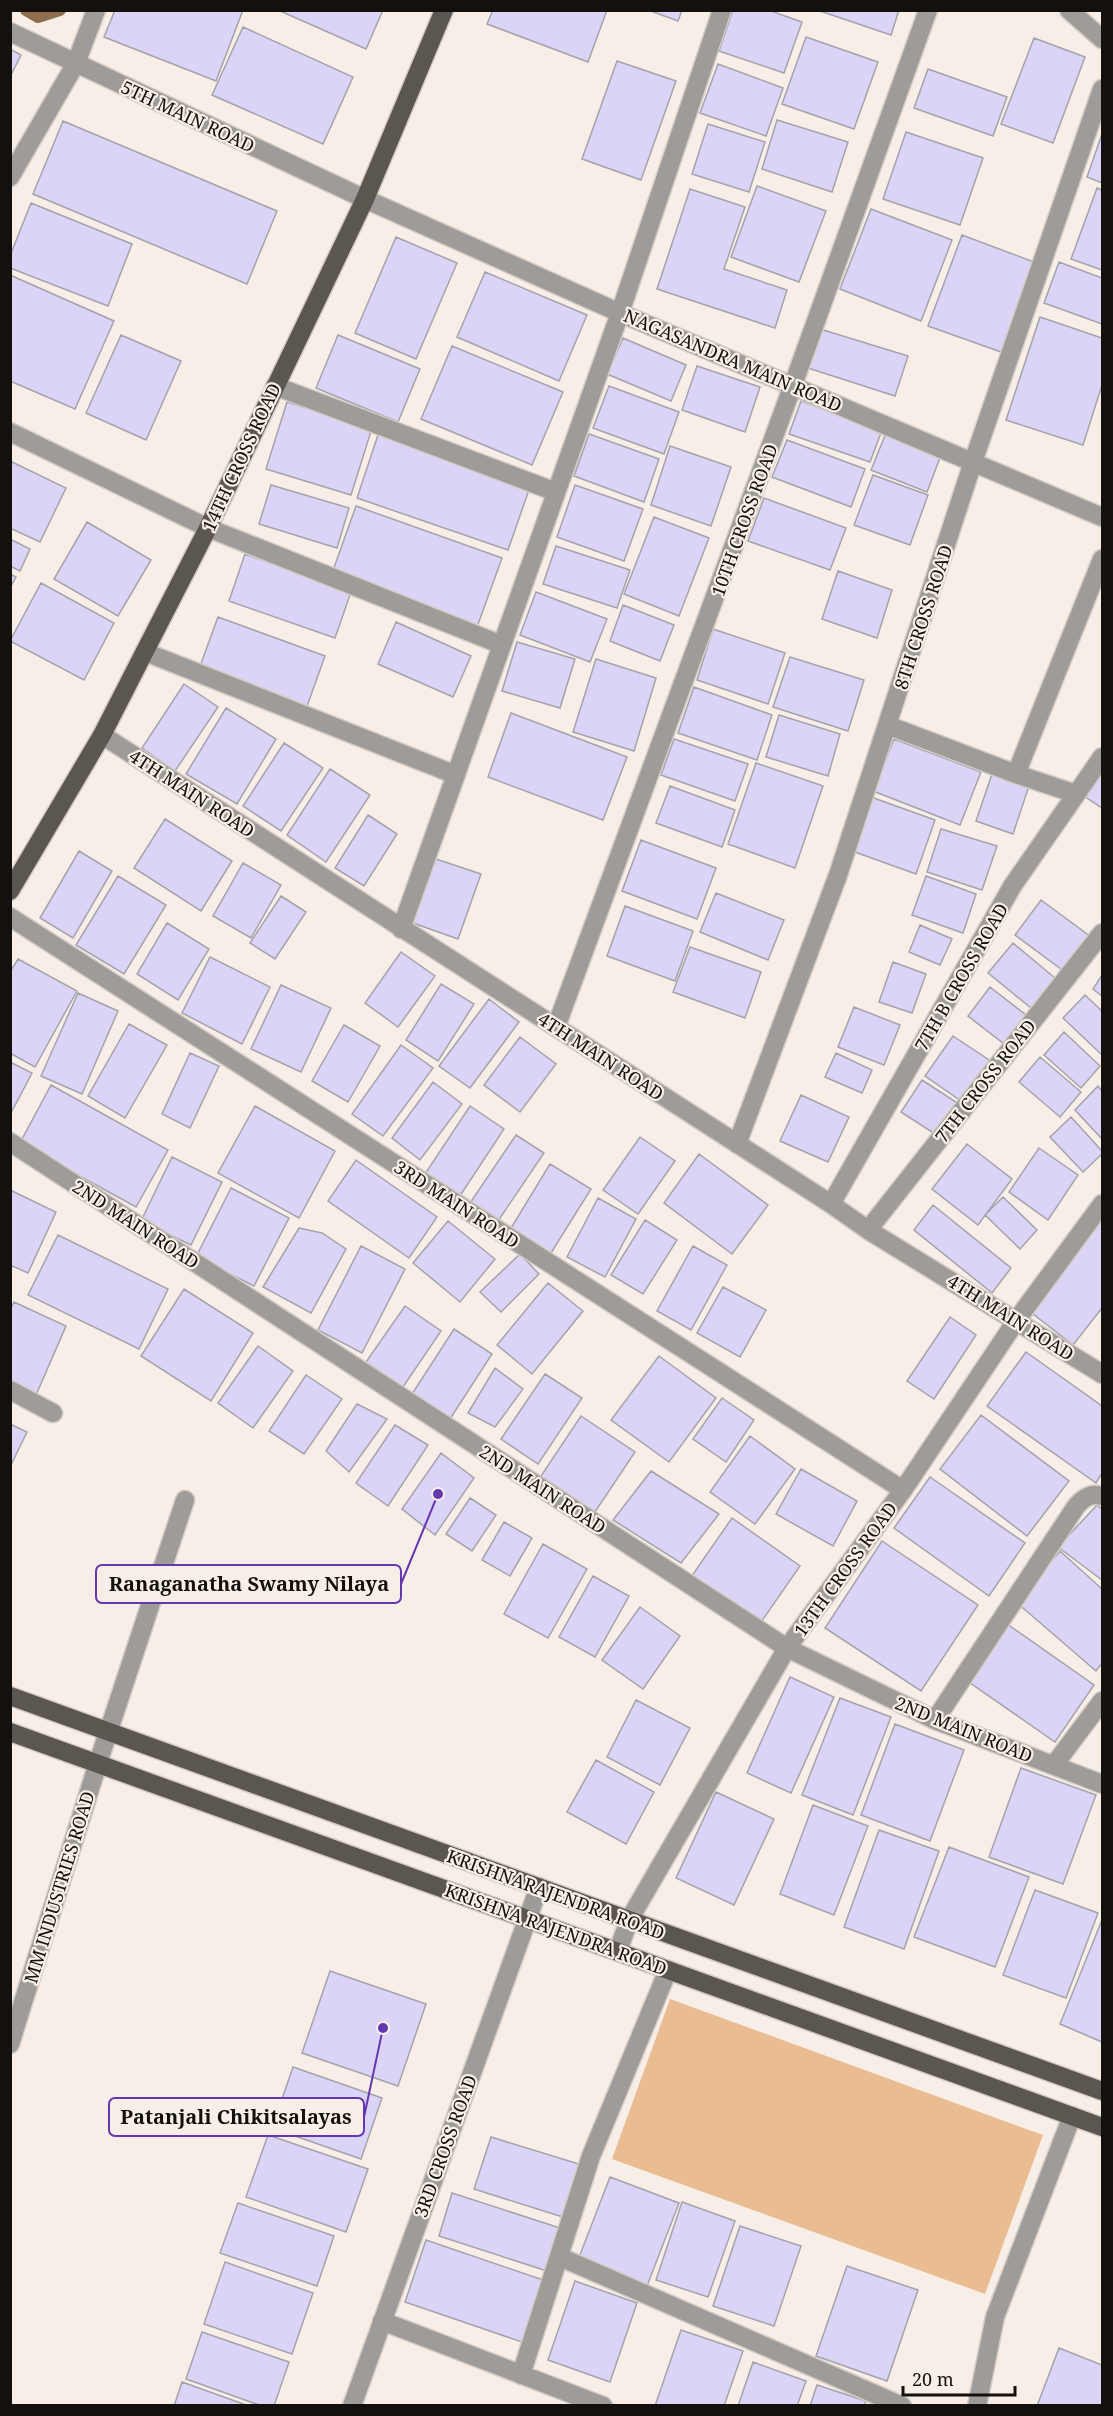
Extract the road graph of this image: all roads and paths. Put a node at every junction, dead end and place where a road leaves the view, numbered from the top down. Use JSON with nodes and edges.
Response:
{"nodes":[{"id":1,"x":96,"y":10,"type":"edge"},
{"id":2,"x":444,"y":10,"type":"edge"},
{"id":3,"x":722,"y":10,"type":"edge"},
{"id":4,"x":928,"y":10,"type":"edge"},
{"id":5,"x":1069,"y":10,"type":"edge"},
{"id":6,"x":10,"y":32,"type":"edge"},
{"id":7,"x":1102,"y":39,"type":"edge"},
{"id":8,"x":76,"y":63,"type":"junction"},
{"id":9,"x":1102,"y":89,"type":"edge"},
{"id":10,"x":10,"y":177,"type":"edge"},
{"id":11,"x":365,"y":199,"type":"junction"},
{"id":12,"x":620,"y":313,"type":"junction"},
{"id":13,"x":794,"y":385,"type":"junction"},
{"id":14,"x":275,"y":386,"type":"junction"},
{"id":15,"x":10,"y":432,"type":"edge"},
{"id":16,"x":973,"y":462,"type":"junction"},
{"id":17,"x":556,"y":492,"type":"junction"},
{"id":18,"x":1102,"y":517,"type":"edge"},
{"id":19,"x":208,"y":528,"type":"junction"},
{"id":20,"x":1102,"y":559,"type":"edge"},
{"id":21,"x":502,"y":645,"type":"junction"},
{"id":22,"x":146,"y":651,"type":"junction"},
{"id":23,"x":888,"y":725,"type":"junction"},
{"id":24,"x":102,"y":735,"type":"junction"},
{"id":25,"x":1102,"y":757,"type":"edge"},
{"id":26,"x":456,"y":774,"type":"junction"},
{"id":27,"x":1016,"y":774,"type":"junction"},
{"id":28,"x":1076,"y":794,"type":"junction"},
{"id":29,"x":10,"y":891,"type":"edge"},
{"id":30,"x":10,"y":917,"type":"edge"},
{"id":31,"x":401,"y":929,"type":"junction"},
{"id":32,"x":1102,"y":933,"type":"edge"},
{"id":33,"x":556,"y":1028,"type":"junction"},
{"id":34,"x":10,"y":1142,"type":"edge"},
{"id":35,"x":737,"y":1144,"type":"junction"},
{"id":36,"x":831,"y":1204,"type":"junction"},
{"id":37,"x":1102,"y":1204,"type":"edge"},
{"id":38,"x":868,"y":1230,"type":"junction"},
{"id":39,"x":1016,"y":1321,"type":"junction"},
{"id":40,"x":1102,"y":1374,"type":"edge"},
{"id":41,"x":10,"y":1390,"type":"edge"},
{"id":42,"x":52,"y":1413,"type":"dead end"},
{"id":43,"x":903,"y":1490,"type":"junction"},
{"id":44,"x":1102,"y":1496,"type":"edge"},
{"id":45,"x":185,"y":1500,"type":"dead end"},
{"id":46,"x":787,"y":1648,"type":"junction"},
{"id":47,"x":10,"y":1696,"type":"edge"},
{"id":48,"x":1102,"y":1701,"type":"edge"},
{"id":49,"x":935,"y":1720,"type":"junction"},
{"id":50,"x":10,"y":1732,"type":"edge"},
{"id":51,"x":109,"y":1732,"type":"junction"},
{"id":52,"x":98,"y":1763,"type":"junction"},
{"id":53,"x":1054,"y":1765,"type":"junction"},
{"id":54,"x":1102,"y":1784,"type":"edge"},
{"id":55,"x":539,"y":1887,"type":"junction"},
{"id":56,"x":527,"y":1919,"type":"junction"},
{"id":57,"x":629,"y":1920,"type":"junction"},
{"id":58,"x":618,"y":1951,"type":"junction"},
{"id":59,"x":668,"y":1970,"type":"junction"},
{"id":60,"x":10,"y":2044,"type":"edge"},
{"id":61,"x":1102,"y":2091,"type":"edge"},
{"id":62,"x":1072,"y":2116,"type":"junction"},
{"id":63,"x":1102,"y":2127,"type":"edge"},
{"id":64,"x":560,"y":2257,"type":"junction"},
{"id":65,"x":382,"y":2321,"type":"junction"},
{"id":66,"x":522,"y":2375,"type":"junction"},
{"id":67,"x":600,"y":2405,"type":"edge"},
{"id":68,"x":352,"y":2406,"type":"edge"},
{"id":69,"x":902,"y":2406,"type":"edge"},
{"id":70,"x":977,"y":2406,"type":"edge"}],
"edges":[{"from":1,"to":8,"type":"street"},
{"from":2,"to":11,"type":"main road","name":"14TH CROSS ROAD"},
{"from":3,"to":12,"type":"street"},
{"from":4,"to":13,"type":"street","name":"10TH CROSS ROAD"},
{"from":5,"to":7,"type":"street"},
{"from":6,"to":8,"type":"street","name":"5TH MAIN ROAD"},
{"from":8,"to":10,"type":"street"},
{"from":8,"to":11,"type":"street","name":"5TH MAIN ROAD"},
{"from":9,"to":16,"type":"street","name":"8TH CROSS ROAD"},
{"from":11,"to":12,"type":"street","name":"NAGASANDRA MAIN ROAD"},
{"from":11,"to":14,"type":"main road","name":"14TH CROSS ROAD"},
{"from":12,"to":13,"type":"street","name":"NAGASANDRA MAIN ROAD"},
{"from":12,"to":17,"type":"street"},
{"from":13,"to":16,"type":"street","name":"NAGASANDRA MAIN ROAD"},
{"from":13,"to":33,"type":"street","name":"10TH CROSS ROAD"},
{"from":14,"to":17,"type":"street"},
{"from":14,"to":19,"type":"main road","name":"14TH CROSS ROAD"},
{"from":15,"to":19,"type":"street"},
{"from":16,"to":18,"type":"street","name":"NAGASANDRA MAIN ROAD"},
{"from":16,"to":23,"type":"street","name":"8TH CROSS ROAD"},
{"from":17,"to":21,"type":"street"},
{"from":19,"to":21,"type":"street"},
{"from":19,"to":22,"type":"main road","name":"14TH CROSS ROAD"},
{"from":20,"to":27,"type":"street"},
{"from":21,"to":26,"type":"street"},
{"from":22,"to":24,"type":"main road","name":"14TH CROSS ROAD"},
{"from":22,"to":26,"type":"street"},
{"from":23,"to":27,"type":"street"},
{"from":23,"to":35,"type":"street","name":"8TH CROSS ROAD"},
{"from":24,"to":29,"type":"main road","name":"14TH CROSS ROAD"},
{"from":24,"to":31,"type":"street","name":"4TH MAIN ROAD"},
{"from":25,"to":28,"type":"street","name":"7TH B CROSS ROAD"},
{"from":26,"to":31,"type":"street"},
{"from":27,"to":28,"type":"street"},
{"from":28,"to":36,"type":"street","name":"7TH B CROSS ROAD"},
{"from":30,"to":43,"type":"street","name":"3RD MAIN ROAD"},
{"from":31,"to":33,"type":"street","name":"4TH MAIN ROAD"},
{"from":32,"to":38,"type":"street","name":"7TH CROSS ROAD"},
{"from":33,"to":35,"type":"street","name":"4TH MAIN ROAD"},
{"from":34,"to":46,"type":"street","name":"2ND MAIN ROAD"},
{"from":35,"to":36,"type":"street","name":"4TH MAIN ROAD"},
{"from":36,"to":38,"type":"street","name":"4TH MAIN ROAD"},
{"from":37,"to":39,"type":"street","name":"13TH CROSS ROAD"},
{"from":38,"to":39,"type":"street","name":"4TH MAIN ROAD"},
{"from":39,"to":40,"type":"street","name":"4TH MAIN ROAD"},
{"from":39,"to":43,"type":"street","name":"13TH CROSS ROAD"},
{"from":41,"to":42,"type":"street"},
{"from":43,"to":46,"type":"street","name":"13TH CROSS ROAD"},
{"from":44,"to":49,"type":"street"},
{"from":45,"to":51,"type":"street","name":"MM INDUSTRIES ROAD"},
{"from":46,"to":49,"type":"street","name":"2ND MAIN ROAD"},
{"from":46,"to":57,"type":"street","name":"13TH CROSS ROAD"},
{"from":47,"to":51,"type":"main road","name":"KRISHNARAJENDRA ROAD"},
{"from":48,"to":53,"type":"street"},
{"from":49,"to":53,"type":"street","name":"2ND MAIN ROAD"},
{"from":50,"to":52,"type":"main road","name":"KRISHNA RAJENDRA ROAD"},
{"from":51,"to":52,"type":"street","name":"MM INDUSTRIES ROAD"},
{"from":51,"to":55,"type":"main road","name":"KRISHNARAJENDRA ROAD"},
{"from":52,"to":56,"type":"main road","name":"KRISHNA RAJENDRA ROAD"},
{"from":52,"to":60,"type":"street","name":"MM INDUSTRIES ROAD"},
{"from":53,"to":54,"type":"street","name":"2ND MAIN ROAD"},
{"from":55,"to":56,"type":"street","name":"3RD CROSS ROAD"},
{"from":55,"to":57,"type":"main road","name":"KRISHNARAJENDRA ROAD"},
{"from":56,"to":58,"type":"main road","name":"KRISHNA RAJENDRA ROAD"},
{"from":56,"to":65,"type":"street","name":"3RD CROSS ROAD"},
{"from":57,"to":58,"type":"street","name":"13TH CROSS ROAD"},
{"from":57,"to":61,"type":"main road","name":"KRISHNARAJENDRA ROAD"},
{"from":58,"to":59,"type":"main road","name":"KRISHNA RAJENDRA ROAD"},
{"from":59,"to":62,"type":"main road","name":"KRISHNA RAJENDRA ROAD"},
{"from":59,"to":64,"type":"street"},
{"from":62,"to":63,"type":"main road","name":"KRISHNA RAJENDRA ROAD"},
{"from":62,"to":70,"type":"street"},
{"from":64,"to":66,"type":"street"},
{"from":64,"to":69,"type":"street"},
{"from":65,"to":66,"type":"street"},
{"from":65,"to":68,"type":"street","name":"3RD CROSS ROAD"},
{"from":66,"to":67,"type":"street"}]}
